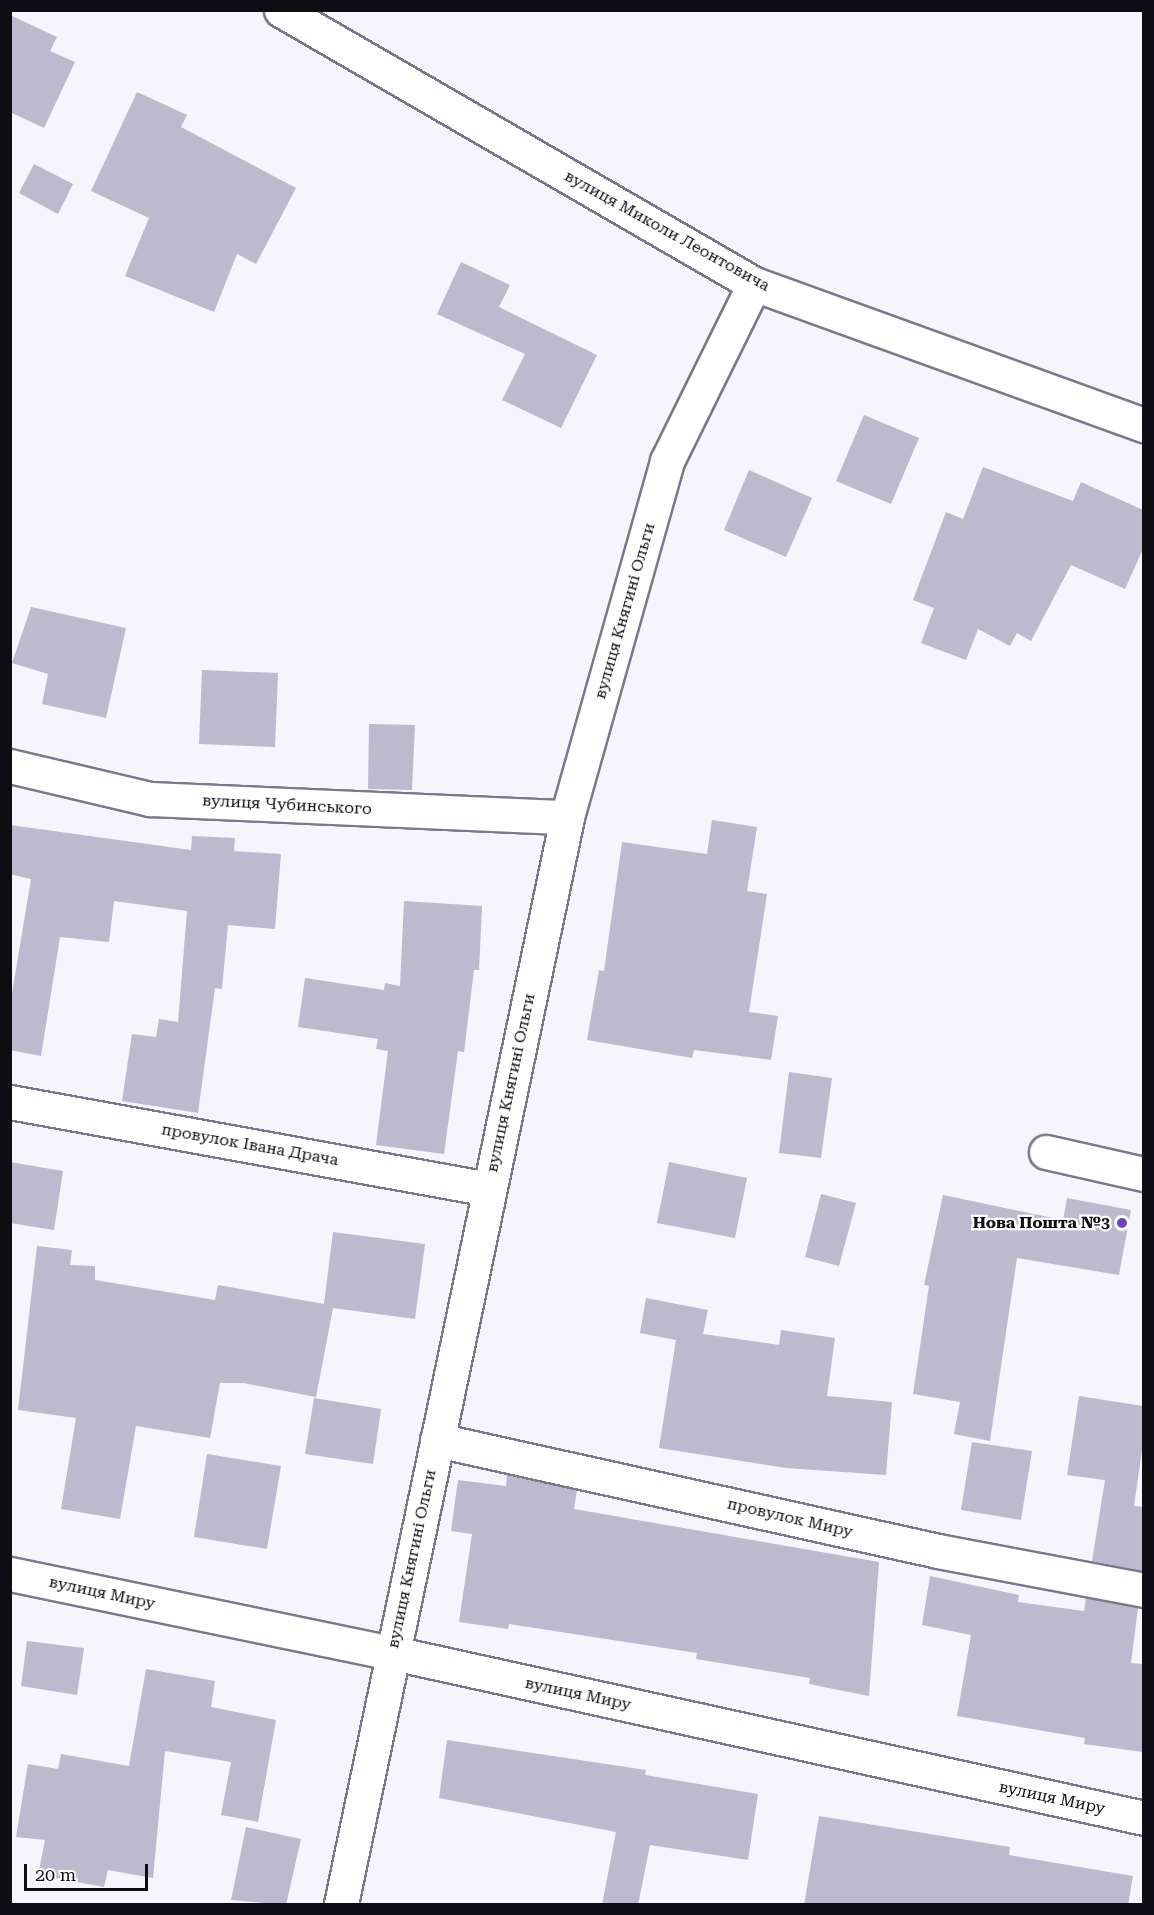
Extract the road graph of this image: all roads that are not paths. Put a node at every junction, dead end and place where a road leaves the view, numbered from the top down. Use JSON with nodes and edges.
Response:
{"nodes":[{"id":1,"x":281,"y":10,"type":"edge"},
{"id":2,"x":754,"y":284,"type":"junction"},
{"id":3,"x":1143,"y":426,"type":"edge"},
{"id":4,"x":10,"y":766,"type":"edge"},
{"id":5,"x":567,"y":818,"type":"junction"},
{"id":6,"x":10,"y":1102,"type":"edge"},
{"id":7,"x":1046,"y":1152,"type":"dead end"},
{"id":8,"x":1143,"y":1174,"type":"edge"},
{"id":9,"x":489,"y":1189,"type":"junction"},
{"id":10,"x":437,"y":1440,"type":"junction"},
{"id":11,"x":10,"y":1574,"type":"edge"},
{"id":12,"x":1143,"y":1590,"type":"edge"},
{"id":13,"x":393,"y":1653,"type":"junction"},
{"id":14,"x":1143,"y":1818,"type":"edge"},
{"id":15,"x":340,"y":1905,"type":"edge"}],
"edges":[{"from":1,"to":2,"type":"street","name":"вулиця Миколи Леонтовича"},
{"from":2,"to":3,"type":"street","name":"вулиця Миколи Леонтовича"},
{"from":2,"to":5,"type":"street","name":"вулиця Княгині Ольги"},
{"from":4,"to":5,"type":"street","name":"вулиця Чубинського"},
{"from":5,"to":9,"type":"street","name":"вулиця Княгині Ольги"},
{"from":6,"to":9,"type":"street","name":"провулок Івана Драча"},
{"from":7,"to":8,"type":"street"},
{"from":9,"to":10,"type":"street","name":"вулиця Княгині Ольги"},
{"from":10,"to":12,"type":"street","name":"провулок Миру"},
{"from":10,"to":13,"type":"street","name":"вулиця Княгині Ольги"},
{"from":11,"to":13,"type":"street","name":"вулиця Миру"},
{"from":13,"to":14,"type":"street","name":"вулиця Миру"},
{"from":13,"to":15,"type":"street","name":"вулиця Княгині Ольги"}]}
